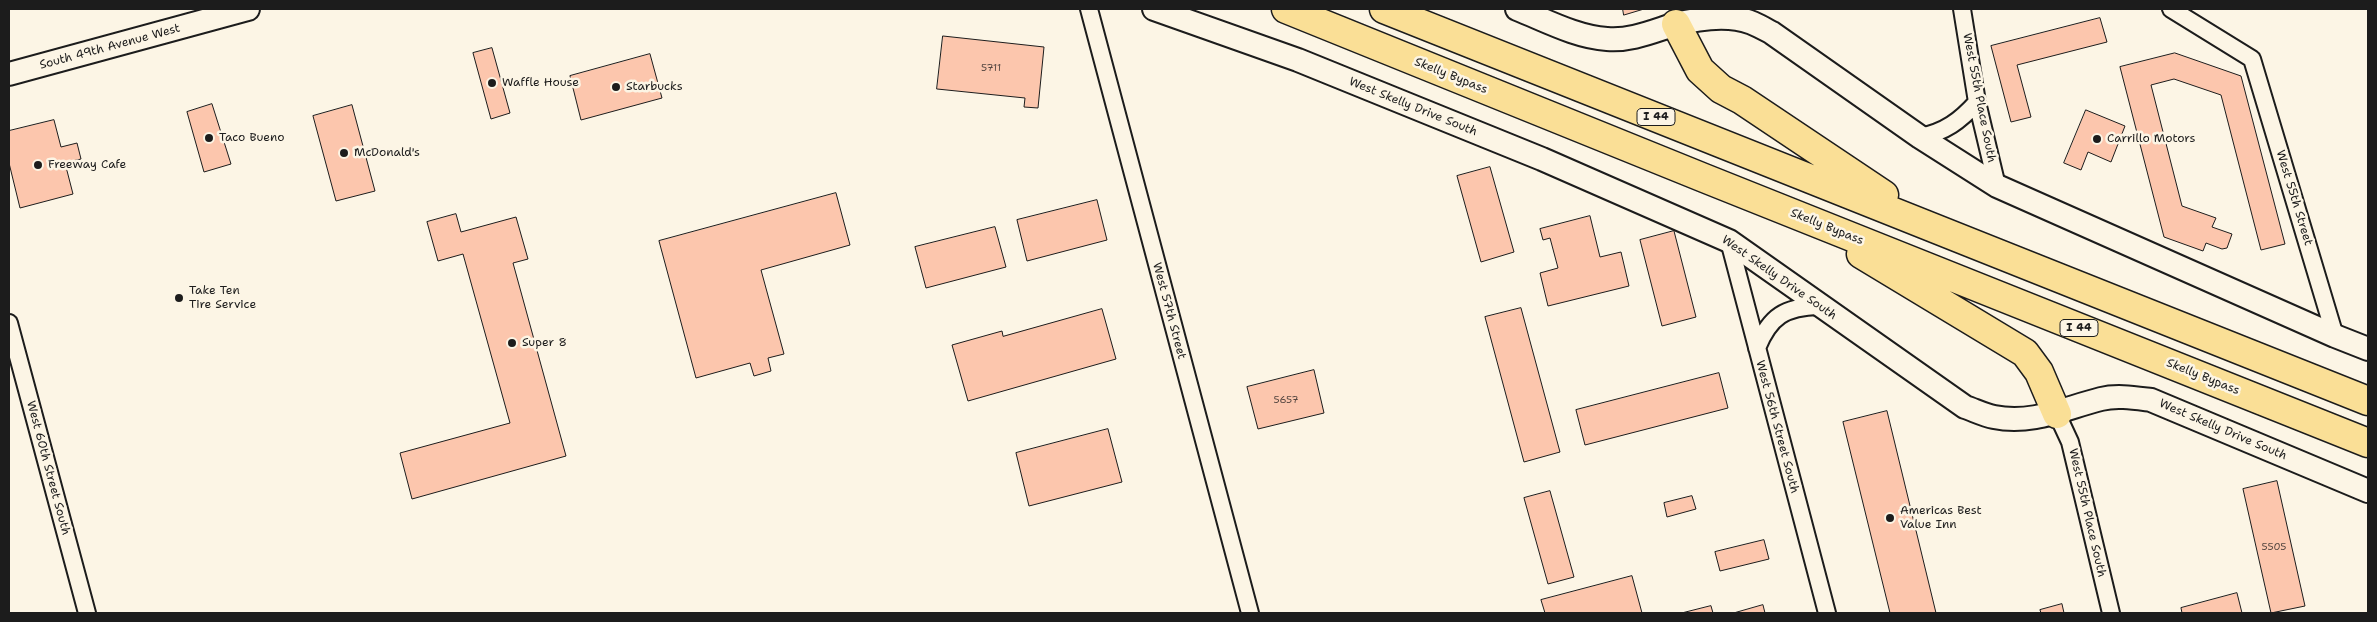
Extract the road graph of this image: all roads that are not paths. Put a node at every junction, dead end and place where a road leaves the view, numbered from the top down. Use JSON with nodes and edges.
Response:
{"nodes":[{"id":1,"x":248,"y":9,"type":"edge"},
{"id":2,"x":1089,"y":9,"type":"edge"},
{"id":3,"x":1154,"y":9,"type":"edge"},
{"id":4,"x":1286,"y":9,"type":"edge"},
{"id":5,"x":1384,"y":9,"type":"edge"},
{"id":6,"x":1517,"y":9,"type":"edge"},
{"id":7,"x":1962,"y":9,"type":"edge"},
{"id":8,"x":2171,"y":9,"type":"edge"},
{"id":9,"x":211,"y":14,"type":"edge"},
{"id":10,"x":1672,"y":16,"type":"edge"},
{"id":11,"x":9,"y":74,"type":"edge"},
{"id":12,"x":1977,"y":102,"type":"junction"},
{"id":13,"x":1920,"y":137,"type":"junction"},
{"id":14,"x":1996,"y":186,"type":"junction"},
{"id":15,"x":1791,"y":212,"type":"junction"},
{"id":16,"x":1928,"y":226,"type":"junction"},
{"id":17,"x":1728,"y":241,"type":"junction"},
{"id":18,"x":1818,"y":306,"type":"junction"},
{"id":19,"x":9,"y":323,"type":"edge"},
{"id":20,"x":2335,"y":336,"type":"junction"},
{"id":21,"x":1756,"y":348,"type":"junction"},
{"id":22,"x":2368,"y":349,"type":"edge"},
{"id":23,"x":2368,"y":401,"type":"edge"},
{"id":24,"x":2057,"y":414,"type":"junction"},
{"id":25,"x":2368,"y":443,"type":"edge"},
{"id":26,"x":2368,"y":491,"type":"edge"},
{"id":27,"x":87,"y":613,"type":"edge"},
{"id":28,"x":1250,"y":613,"type":"edge"},
{"id":29,"x":1827,"y":613,"type":"edge"},
{"id":30,"x":2111,"y":613,"type":"edge"}],
"edges":[{"from":1,"to":9,"type":"street","name":"South 49th Avenue West"},
{"from":2,"to":28,"type":"street","name":"West 57th Street"},
{"from":3,"to":17,"type":"street","name":"West Skelly Drive South"},
{"from":4,"to":15,"type":"highway","name":"Skelly Bypass","number":"I 44"},
{"from":5,"to":16,"type":"highway","number":"I 44"},
{"from":6,"to":10,"type":"street"},
{"from":7,"to":12,"type":"street","name":"West 55th Place South"},
{"from":8,"to":20,"type":"street","name":"West 55th Street"},
{"from":9,"to":11,"type":"street","name":"South 49th Avenue West"},
{"from":10,"to":13,"type":"street"},
{"from":10,"to":16,"type":"highway"},
{"from":12,"to":13,"type":"street"},
{"from":12,"to":14,"type":"street","name":"West 55th Place South"},
{"from":13,"to":14,"type":"street"},
{"from":14,"to":20,"type":"street"},
{"from":15,"to":24,"type":"highway"},
{"from":15,"to":25,"type":"highway","name":"Skelly Bypass","number":"I 44"},
{"from":16,"to":23,"type":"highway","number":"I 44"},
{"from":17,"to":18,"type":"street","name":"West Skelly Drive South"},
{"from":17,"to":21,"type":"street","name":"West 56th Street South"},
{"from":18,"to":21,"type":"street"},
{"from":18,"to":24,"type":"street","name":"West Skelly Drive South"},
{"from":19,"to":27,"type":"street","name":"West 60th Street South"},
{"from":20,"to":22,"type":"street"},
{"from":21,"to":29,"type":"street","name":"West 56th Street South"},
{"from":24,"to":26,"type":"street","name":"West Skelly Drive South"},
{"from":24,"to":30,"type":"street","name":"West 55th Place South"}]}
